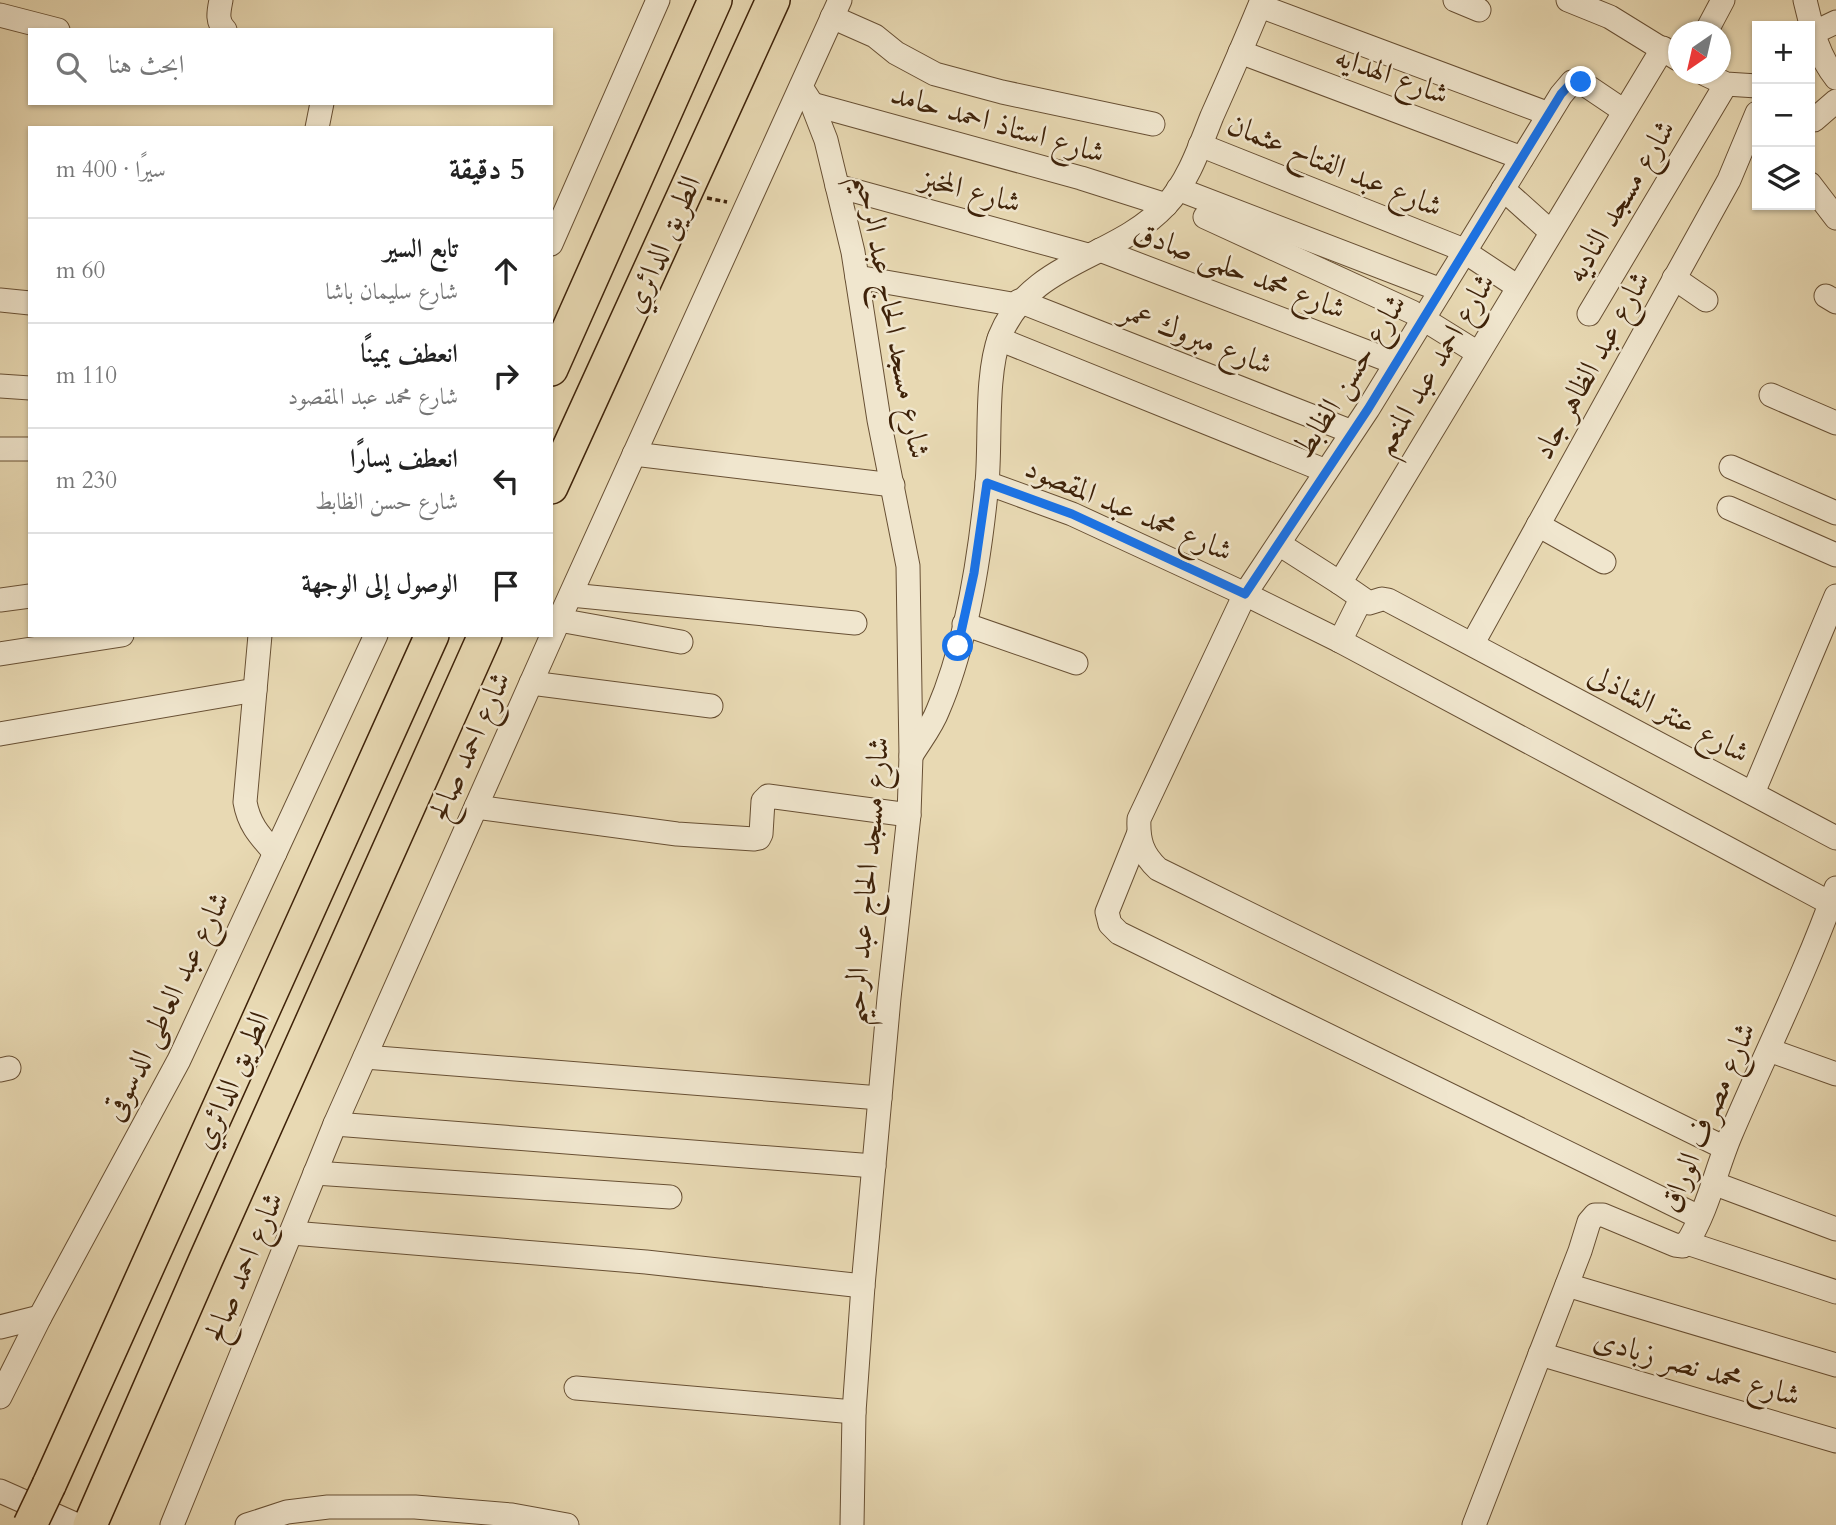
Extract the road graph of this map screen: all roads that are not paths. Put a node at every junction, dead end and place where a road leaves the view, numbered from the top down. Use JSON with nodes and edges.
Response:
{"nodes":[{"id":1,"x":221,"y":0,"type":"edge"},
{"id":2,"x":657,"y":0,"type":"edge"},
{"id":3,"x":715,"y":0,"type":"edge"},
{"id":4,"x":773,"y":0,"type":"edge"},
{"id":5,"x":1455,"y":0,"type":"edge"},
{"id":6,"x":1568,"y":0,"type":"edge"},
{"id":7,"x":1723,"y":0,"type":"edge"},
{"id":8,"x":1805,"y":0,"type":"edge"},
{"id":9,"x":1261,"y":2,"type":"edge"},
{"id":10,"x":836,"y":8,"type":"edge"},
{"id":11,"x":1479,"y":10,"type":"dead end"},
{"id":12,"x":0,"y":15,"type":"edge"},
{"id":13,"x":1712,"y":21,"type":"edge"},
{"id":14,"x":1810,"y":21,"type":"edge"},
{"id":15,"x":1836,"y":22,"type":"edge"},
{"id":16,"x":50,"y":28,"type":"edge"},
{"id":17,"x":222,"y":28,"type":"edge"},
{"id":18,"x":1815,"y":32,"type":"edge"},
{"id":19,"x":1815,"y":40,"type":"edge"},
{"id":20,"x":1668,"y":51,"type":"edge"},
{"id":21,"x":1240,"y":52,"type":"junction"},
{"id":22,"x":1668,"y":57,"type":"edge"},
{"id":23,"x":1823,"y":70,"type":"edge"},
{"id":24,"x":1726,"y":85,"type":"joint"},
{"id":25,"x":1752,"y":86,"type":"edge"},
{"id":26,"x":806,"y":95,"type":"junction"},
{"id":27,"x":1836,"y":101,"type":"edge"},
{"id":28,"x":322,"y":105,"type":"edge"},
{"id":29,"x":1625,"y":111,"type":"junction"},
{"id":30,"x":1549,"y":114,"type":"junction"},
{"id":31,"x":1815,"y":119,"type":"edge"},
{"id":32,"x":1153,"y":124,"type":"dead end"},
{"id":33,"x":317,"y":126,"type":"edge"},
{"id":34,"x":1752,"y":130,"type":"edge"},
{"id":35,"x":1200,"y":145,"type":"junction"},
{"id":36,"x":1522,"y":158,"type":"junction"},
{"id":37,"x":837,"y":186,"type":"junction"},
{"id":38,"x":1503,"y":189,"type":"junction"},
{"id":39,"x":1815,"y":189,"type":"edge"},
{"id":40,"x":1172,"y":197,"type":"junction"},
{"id":41,"x":1834,"y":209,"type":"edge"},
{"id":42,"x":1205,"y":216,"type":"dead end"},
{"id":43,"x":1551,"y":232,"type":"junction"},
{"id":44,"x":553,"y":239,"type":"edge"},
{"id":45,"x":1465,"y":251,"type":"junction"},
{"id":46,"x":1094,"y":253,"type":"junction"},
{"id":47,"x":857,"y":277,"type":"junction"},
{"id":48,"x":1674,"y":278,"type":"junction"},
{"id":49,"x":1518,"y":287,"type":"junction"},
{"id":50,"x":1441,"y":290,"type":"junction"},
{"id":51,"x":0,"y":300,"type":"edge"},
{"id":52,"x":1706,"y":300,"type":"dead end"},
{"id":53,"x":28,"y":303,"type":"edge"},
{"id":54,"x":1018,"y":303,"type":"junction"},
{"id":55,"x":1589,"y":314,"type":"dead end"},
{"id":56,"x":1422,"y":320,"type":"junction"},
{"id":57,"x":999,"y":339,"type":"junction"},
{"id":58,"x":1478,"y":353,"type":"junction"},
{"id":59,"x":1396,"y":363,"type":"junction"},
{"id":60,"x":553,"y":364,"type":"edge"},
{"id":61,"x":0,"y":386,"type":"edge"},
{"id":62,"x":28,"y":388,"type":"edge"},
{"id":63,"x":1770,"y":395,"type":"dead end"},
{"id":64,"x":1836,"y":423,"type":"edge"},
{"id":65,"x":1352,"y":432,"type":"junction"},
{"id":66,"x":0,"y":449,"type":"edge"},
{"id":67,"x":28,"y":449,"type":"edge"},
{"id":68,"x":634,"y":454,"type":"junction"},
{"id":69,"x":1731,"y":467,"type":"dead end"},
{"id":70,"x":1326,"y":471,"type":"junction"},
{"id":71,"x":987,"y":483,"type":"junction"},
{"id":72,"x":553,"y":484,"type":"edge"},
{"id":73,"x":893,"y":485,"type":"junction"},
{"id":74,"x":1729,"y":508,"type":"dead end"},
{"id":75,"x":1836,"y":513,"type":"edge"},
{"id":76,"x":1538,"y":525,"type":"junction"},
{"id":77,"x":1279,"y":544,"type":"junction"},
{"id":78,"x":1836,"y":555,"type":"edge"},
{"id":79,"x":1604,"y":562,"type":"dead end"},
{"id":80,"x":1340,"y":583,"type":"junction"},
{"id":81,"x":1245,"y":594,"type":"junction"},
{"id":82,"x":28,"y":596,"type":"edge"},
{"id":83,"x":570,"y":596,"type":"junction"},
{"id":84,"x":1361,"y":599,"type":"junction"},
{"id":85,"x":0,"y":600,"type":"edge"},
{"id":86,"x":1834,"y":605,"type":"edge"},
{"id":87,"x":559,"y":620,"type":"junction"},
{"id":88,"x":855,"y":623,"type":"dead end"},
{"id":89,"x":964,"y":624,"type":"junction"},
{"id":90,"x":553,"y":634,"type":"edge"},
{"id":91,"x":109,"y":637,"type":"edge"},
{"id":92,"x":260,"y":637,"type":"edge"},
{"id":93,"x":375,"y":637,"type":"edge"},
{"id":94,"x":431,"y":637,"type":"edge"},
{"id":95,"x":484,"y":637,"type":"edge"},
{"id":96,"x":552,"y":637,"type":"edge"},
{"id":97,"x":1340,"y":641,"type":"junction"},
{"id":98,"x":681,"y":642,"type":"dead end"},
{"id":99,"x":1473,"y":643,"type":"junction"},
{"id":100,"x":0,"y":654,"type":"edge"},
{"id":101,"x":1076,"y":663,"type":"dead end"},
{"id":102,"x":531,"y":684,"type":"junction"},
{"id":103,"x":255,"y":690,"type":"junction"},
{"id":104,"x":711,"y":706,"type":"dead end"},
{"id":105,"x":0,"y":734,"type":"edge"},
{"id":106,"x":911,"y":755,"type":"junction"},
{"id":107,"x":1753,"y":793,"type":"junction"},
{"id":108,"x":476,"y":807,"type":"junction"},
{"id":109,"x":909,"y":815,"type":"junction"},
{"id":110,"x":1138,"y":835,"type":"junction"},
{"id":111,"x":1836,"y":838,"type":"edge"},
{"id":112,"x":275,"y":853,"type":"junction"},
{"id":113,"x":1833,"y":895,"type":"edge"},
{"id":114,"x":1828,"y":930,"type":"edge"},
{"id":115,"x":1769,"y":1050,"type":"junction"},
{"id":116,"x":365,"y":1057,"type":"junction"},
{"id":117,"x":1836,"y":1074,"type":"edge"},
{"id":118,"x":880,"y":1098,"type":"junction"},
{"id":119,"x":335,"y":1124,"type":"junction"},
{"id":120,"x":1725,"y":1147,"type":"junction"},
{"id":121,"x":874,"y":1166,"type":"junction"},
{"id":122,"x":315,"y":1174,"type":"junction"},
{"id":123,"x":1713,"y":1184,"type":"junction"},
{"id":124,"x":670,"y":1197,"type":"dead end"},
{"id":125,"x":1699,"y":1217,"type":"junction"},
{"id":126,"x":1836,"y":1228,"type":"edge"},
{"id":127,"x":292,"y":1233,"type":"junction"},
{"id":128,"x":1687,"y":1242,"type":"junction"},
{"id":129,"x":1567,"y":1285,"type":"junction"},
{"id":130,"x":863,"y":1286,"type":"junction"},
{"id":131,"x":1836,"y":1292,"type":"edge"},
{"id":132,"x":40,"y":1317,"type":"junction"},
{"id":133,"x":0,"y":1327,"type":"edge"},
{"id":134,"x":1540,"y":1354,"type":"junction"},
{"id":135,"x":1836,"y":1365,"type":"edge"},
{"id":136,"x":576,"y":1388,"type":"dead end"},
{"id":137,"x":0,"y":1397,"type":"edge"},
{"id":138,"x":855,"y":1412,"type":"junction"},
{"id":139,"x":1836,"y":1441,"type":"edge"},
{"id":140,"x":0,"y":1491,"type":"edge"},
{"id":141,"x":33,"y":1512,"type":"edge"},
{"id":142,"x":89,"y":1518,"type":"edge"},
{"id":143,"x":172,"y":1525,"type":"edge"},
{"id":144,"x":247,"y":1525,"type":"edge"},
{"id":145,"x":567,"y":1525,"type":"edge"},
{"id":146,"x":852,"y":1525,"type":"edge"},
{"id":147,"x":1474,"y":1525,"type":"edge"}],
"edges":[{"from":1,"to":17,"type":"street"},
{"from":2,"to":44,"type":"street"},
{"from":3,"to":60,"type":"highway","name":"الطريق الدائري"},
{"from":4,"to":72,"type":"highway","name":"الطريق الدائري"},
{"from":5,"to":11,"type":"street"},
{"from":6,"to":20,"type":"street"},
{"from":7,"to":13,"type":"street"},
{"from":8,"to":14,"type":"street"},
{"from":9,"to":21,"type":"street"},
{"from":9,"to":30,"type":"street"},
{"from":10,"to":26,"type":"street","name":"شارع احمد صالح"},
{"from":10,"to":32,"type":"street"},
{"from":12,"to":16,"type":"street"},
{"from":15,"to":18,"type":"street"},
{"from":19,"to":23,"type":"street"},
{"from":21,"to":35,"type":"street"},
{"from":21,"to":36,"type":"street","name":"شارع الهدايه"},
{"from":22,"to":29,"type":"street","name":"شارع احمد عبد المنعم"},
{"from":24,"to":25,"type":"street"},
{"from":24,"to":55,"type":"street","name":"شارع مسجد الناديه"},
{"from":26,"to":37,"type":"street","name":"شارع مسجد الحاج عبد الرحيم"},
{"from":26,"to":40,"type":"street","name":"شارع استاذ احمد حامد"},
{"from":26,"to":68,"type":"street","name":"شارع احمد صالح"},
{"from":27,"to":31,"type":"street"},
{"from":28,"to":33,"type":"street"},
{"from":29,"to":30,"type":"street","name":"شارع حسن الظابط"},
{"from":29,"to":43,"type":"street","name":"شارع احمد عبد المنعم"},
{"from":30,"to":36,"type":"street","name":"شارع حسن الظابط"},
{"from":34,"to":48,"type":"street","name":"شارع عبد الظاهر جاد"},
{"from":35,"to":40,"type":"street"},
{"from":35,"to":45,"type":"street","name":"شارع عبد الفتاح عثمان"},
{"from":36,"to":38,"type":"street","name":"شارع حسن الظابط"},
{"from":37,"to":46,"type":"street","name":"شارع المخبز"},
{"from":37,"to":47,"type":"street","name":"شارع مسجد الحاج عبد الرحيم"},
{"from":38,"to":43,"type":"street"},
{"from":38,"to":45,"type":"street","name":"شارع حسن الظابط"},
{"from":39,"to":41,"type":"street"},
{"from":40,"to":46,"type":"street"},
{"from":40,"to":50,"type":"street","name":"شارع استاذ احمد حامد"},
{"from":42,"to":56,"type":"street"},
{"from":43,"to":49,"type":"street","name":"شارع احمد عبد المنعم"},
{"from":45,"to":49,"type":"street","name":"شارع عبد الفتاح عثمان"},
{"from":45,"to":50,"type":"street","name":"شارع حسن الظابط"},
{"from":46,"to":54,"type":"street"},
{"from":46,"to":59,"type":"street","name":"شارع محمد حلمى صادق"},
{"from":47,"to":54,"type":"street","name":"شارع مبروك عمر"},
{"from":47,"to":73,"type":"street","name":"شارع مسجد الحاج عبد الرحيم"},
{"from":48,"to":52,"type":"street"},
{"from":48,"to":76,"type":"street","name":"شارع عبد الظاهر جاد"},
{"from":49,"to":58,"type":"street","name":"شارع احمد عبد المنعم"},
{"from":50,"to":56,"type":"street","name":"شارع حسن الظابط"},
{"from":51,"to":53,"type":"street"},
{"from":54,"to":57,"type":"street"},
{"from":54,"to":65,"type":"street","name":"شارع مبروك عمر"},
{"from":56,"to":58,"type":"street"},
{"from":56,"to":59,"type":"street","name":"شارع حسن الظابط"},
{"from":57,"to":70,"type":"street"},
{"from":57,"to":71,"type":"street"},
{"from":58,"to":80,"type":"street","name":"شارع احمد عبد المنعم"},
{"from":59,"to":65,"type":"street","name":"شارع حسن الظابط"},
{"from":61,"to":62,"type":"street"},
{"from":63,"to":64,"type":"street"},
{"from":65,"to":70,"type":"street","name":"شارع حسن الظابط"},
{"from":66,"to":67,"type":"street"},
{"from":68,"to":73,"type":"street"},
{"from":68,"to":83,"type":"street","name":"شارع احمد صالح"},
{"from":69,"to":75,"type":"street"},
{"from":70,"to":77,"type":"street","name":"شارع حسن الظابط"},
{"from":71,"to":81,"type":"street","name":"شارع محمد عبد المقصود"},
{"from":71,"to":89,"type":"street"},
{"from":73,"to":106,"type":"street","name":"شارع مسجد الحاج عبد الرحيم"},
{"from":74,"to":78,"type":"street"},
{"from":76,"to":79,"type":"street"},
{"from":76,"to":99,"type":"street","name":"شارع عبد الظاهر جاد"},
{"from":77,"to":80,"type":"street"},
{"from":77,"to":81,"type":"street","name":"شارع حسن الظابط"},
{"from":80,"to":84,"type":"street"},
{"from":81,"to":97,"type":"street","name":"شارع محمد عبد المقصود"},
{"from":81,"to":110,"type":"street","name":"شارع حسن الظابط"},
{"from":82,"to":85,"type":"street"},
{"from":83,"to":87,"type":"street","name":"شارع احمد صالح"},
{"from":83,"to":88,"type":"street"},
{"from":84,"to":97,"type":"street"},
{"from":84,"to":99,"type":"street"},
{"from":86,"to":107,"type":"street"},
{"from":87,"to":90,"type":"street","name":"شارع احمد صالح"},
{"from":87,"to":98,"type":"street"},
{"from":89,"to":101,"type":"street"},
{"from":89,"to":106,"type":"street"},
{"from":91,"to":100,"type":"street"},
{"from":92,"to":103,"type":"street"},
{"from":93,"to":112,"type":"street","name":"شارع عبد العاطى الدسوقى"},
{"from":94,"to":141,"type":"highway","name":"الطريق الدائري"},
{"from":95,"to":142,"type":"highway","name":"الطريق الدائري"},
{"from":96,"to":102,"type":"street","name":"شارع احمد صالح"},
{"from":97,"to":113,"type":"street","name":"شارع محمد عبد المقصود"},
{"from":99,"to":107,"type":"street","name":"شارع عنتر الشاذلى"},
{"from":102,"to":104,"type":"street"},
{"from":102,"to":108,"type":"street","name":"شارع احمد صالح"},
{"from":103,"to":105,"type":"street"},
{"from":103,"to":112,"type":"street"},
{"from":106,"to":109,"type":"street","name":"شارع مسجد الحاج عبد الرحيم"},
{"from":107,"to":111,"type":"street","name":"شارع عنتر الشاذلى"},
{"from":108,"to":109,"type":"street"},
{"from":108,"to":116,"type":"street","name":"شارع احمد صالح"},
{"from":109,"to":118,"type":"street","name":"شارع مسجد الحاج عبد الرحيم"},
{"from":110,"to":120,"type":"street"},
{"from":110,"to":125,"type":"street","name":"شارع حسن الظابط"},
{"from":112,"to":132,"type":"street","name":"شارع عبد العاطى الدسوقى"},
{"from":113,"to":114,"type":"street","name":"شارع مصرف الوراق"},
{"from":114,"to":115,"type":"street","name":"شارع مصرف الوراق"},
{"from":115,"to":117,"type":"street"},
{"from":115,"to":120,"type":"street","name":"شارع مصرف الوراق"},
{"from":116,"to":118,"type":"street"},
{"from":116,"to":119,"type":"street","name":"شارع احمد صالح"},
{"from":118,"to":121,"type":"street","name":"شارع مسجد الحاج عبد الرحيم"},
{"from":119,"to":121,"type":"street"},
{"from":119,"to":122,"type":"street","name":"شارع احمد صالح"},
{"from":120,"to":123,"type":"street","name":"شارع مصرف الوراق"},
{"from":121,"to":130,"type":"street","name":"شارع مسجد الحاج عبد الرحيم"},
{"from":122,"to":124,"type":"street"},
{"from":122,"to":127,"type":"street","name":"شارع احمد صالح"},
{"from":123,"to":125,"type":"street","name":"شارع مصرف الوراق"},
{"from":123,"to":126,"type":"street"},
{"from":125,"to":128,"type":"street","name":"شارع مصرف الوراق"},
{"from":127,"to":130,"type":"street"},
{"from":127,"to":143,"type":"street","name":"شارع احمد صالح"},
{"from":128,"to":129,"type":"street","name":"شارع مصرف الوراق"},
{"from":128,"to":131,"type":"street"},
{"from":129,"to":134,"type":"street","name":"شارع مصرف الوراق"},
{"from":129,"to":135,"type":"street"},
{"from":130,"to":138,"type":"street","name":"شارع مسجد الحاج عبد الرحيم"},
{"from":132,"to":133,"type":"street"},
{"from":132,"to":137,"type":"street","name":"شارع عبد العاطى الدسوقى"},
{"from":134,"to":139,"type":"street","name":"شارع محمد نصر زبادى"},
{"from":134,"to":147,"type":"street","name":"شارع مصرف الوراق"},
{"from":136,"to":138,"type":"street"},
{"from":138,"to":146,"type":"street","name":"شارع مسجد الحاج عبد الرحيم"},
{"from":140,"to":142,"type":"street"},
{"from":144,"to":145,"type":"street"}]}
